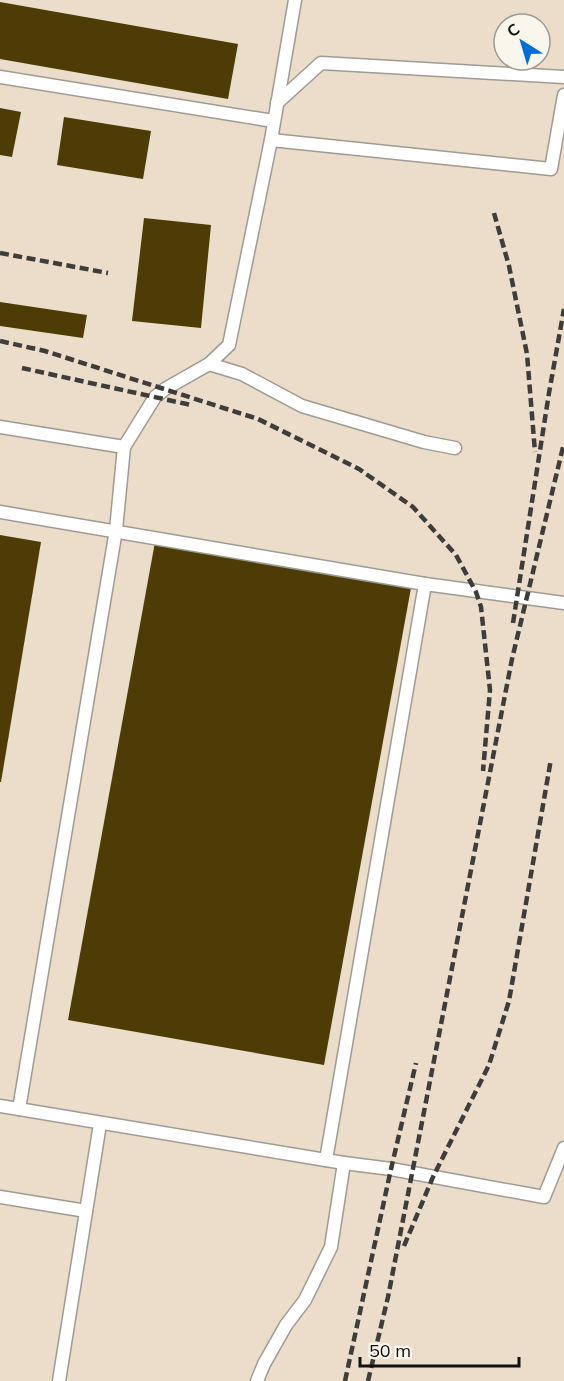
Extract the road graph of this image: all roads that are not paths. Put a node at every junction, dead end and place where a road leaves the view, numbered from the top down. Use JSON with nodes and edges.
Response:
{"nodes":[{"id":1,"x":294,"y":0,"type":"edge"},
{"id":2,"x":0,"y":77,"type":"edge"},
{"id":3,"x":564,"y":77,"type":"edge"},
{"id":4,"x":564,"y":95,"type":"edge"},
{"id":5,"x":277,"y":103,"type":"junction"},
{"id":6,"x":273,"y":121,"type":"junction"},
{"id":7,"x":271,"y":140,"type":"junction"},
{"id":8,"x":209,"y":364,"type":"junction"},
{"id":9,"x":0,"y":427,"type":"edge"},
{"id":10,"x":124,"y":447,"type":"junction"},
{"id":11,"x":455,"y":448,"type":"dead end"},
{"id":12,"x":0,"y":512,"type":"edge"},
{"id":13,"x":116,"y":530,"type":"junction"},
{"id":14,"x":425,"y":584,"type":"junction"},
{"id":15,"x":564,"y":603,"type":"edge"},
{"id":16,"x":0,"y":1106,"type":"edge"},
{"id":17,"x":18,"y":1109,"type":"junction"},
{"id":18,"x":100,"y":1124,"type":"junction"},
{"id":19,"x":564,"y":1148,"type":"edge"},
{"id":20,"x":326,"y":1160,"type":"junction"},
{"id":21,"x":345,"y":1163,"type":"junction"},
{"id":22,"x":0,"y":1197,"type":"edge"},
{"id":23,"x":86,"y":1211,"type":"junction"},
{"id":24,"x":59,"y":1381,"type":"edge"},
{"id":25,"x":257,"y":1381,"type":"edge"}],
"edges":[{"from":1,"to":5,"type":"lane"},
{"from":2,"to":6,"type":"lane"},
{"from":3,"to":5,"type":"lane"},
{"from":4,"to":7,"type":"lane"},
{"from":5,"to":6,"type":"lane"},
{"from":6,"to":7,"type":"lane"},
{"from":7,"to":8,"type":"lane"},
{"from":8,"to":10,"type":"lane"},
{"from":8,"to":11,"type":"lane"},
{"from":9,"to":10,"type":"lane"},
{"from":10,"to":13,"type":"lane"},
{"from":12,"to":13,"type":"lane"},
{"from":13,"to":14,"type":"lane"},
{"from":13,"to":17,"type":"lane"},
{"from":14,"to":15,"type":"lane"},
{"from":14,"to":20,"type":"lane"},
{"from":16,"to":17,"type":"lane"},
{"from":17,"to":18,"type":"lane"},
{"from":18,"to":20,"type":"lane"},
{"from":18,"to":23,"type":"lane"},
{"from":19,"to":21,"type":"lane"},
{"from":20,"to":21,"type":"lane"},
{"from":21,"to":25,"type":"lane"},
{"from":22,"to":23,"type":"lane"},
{"from":23,"to":24,"type":"lane"}]}
